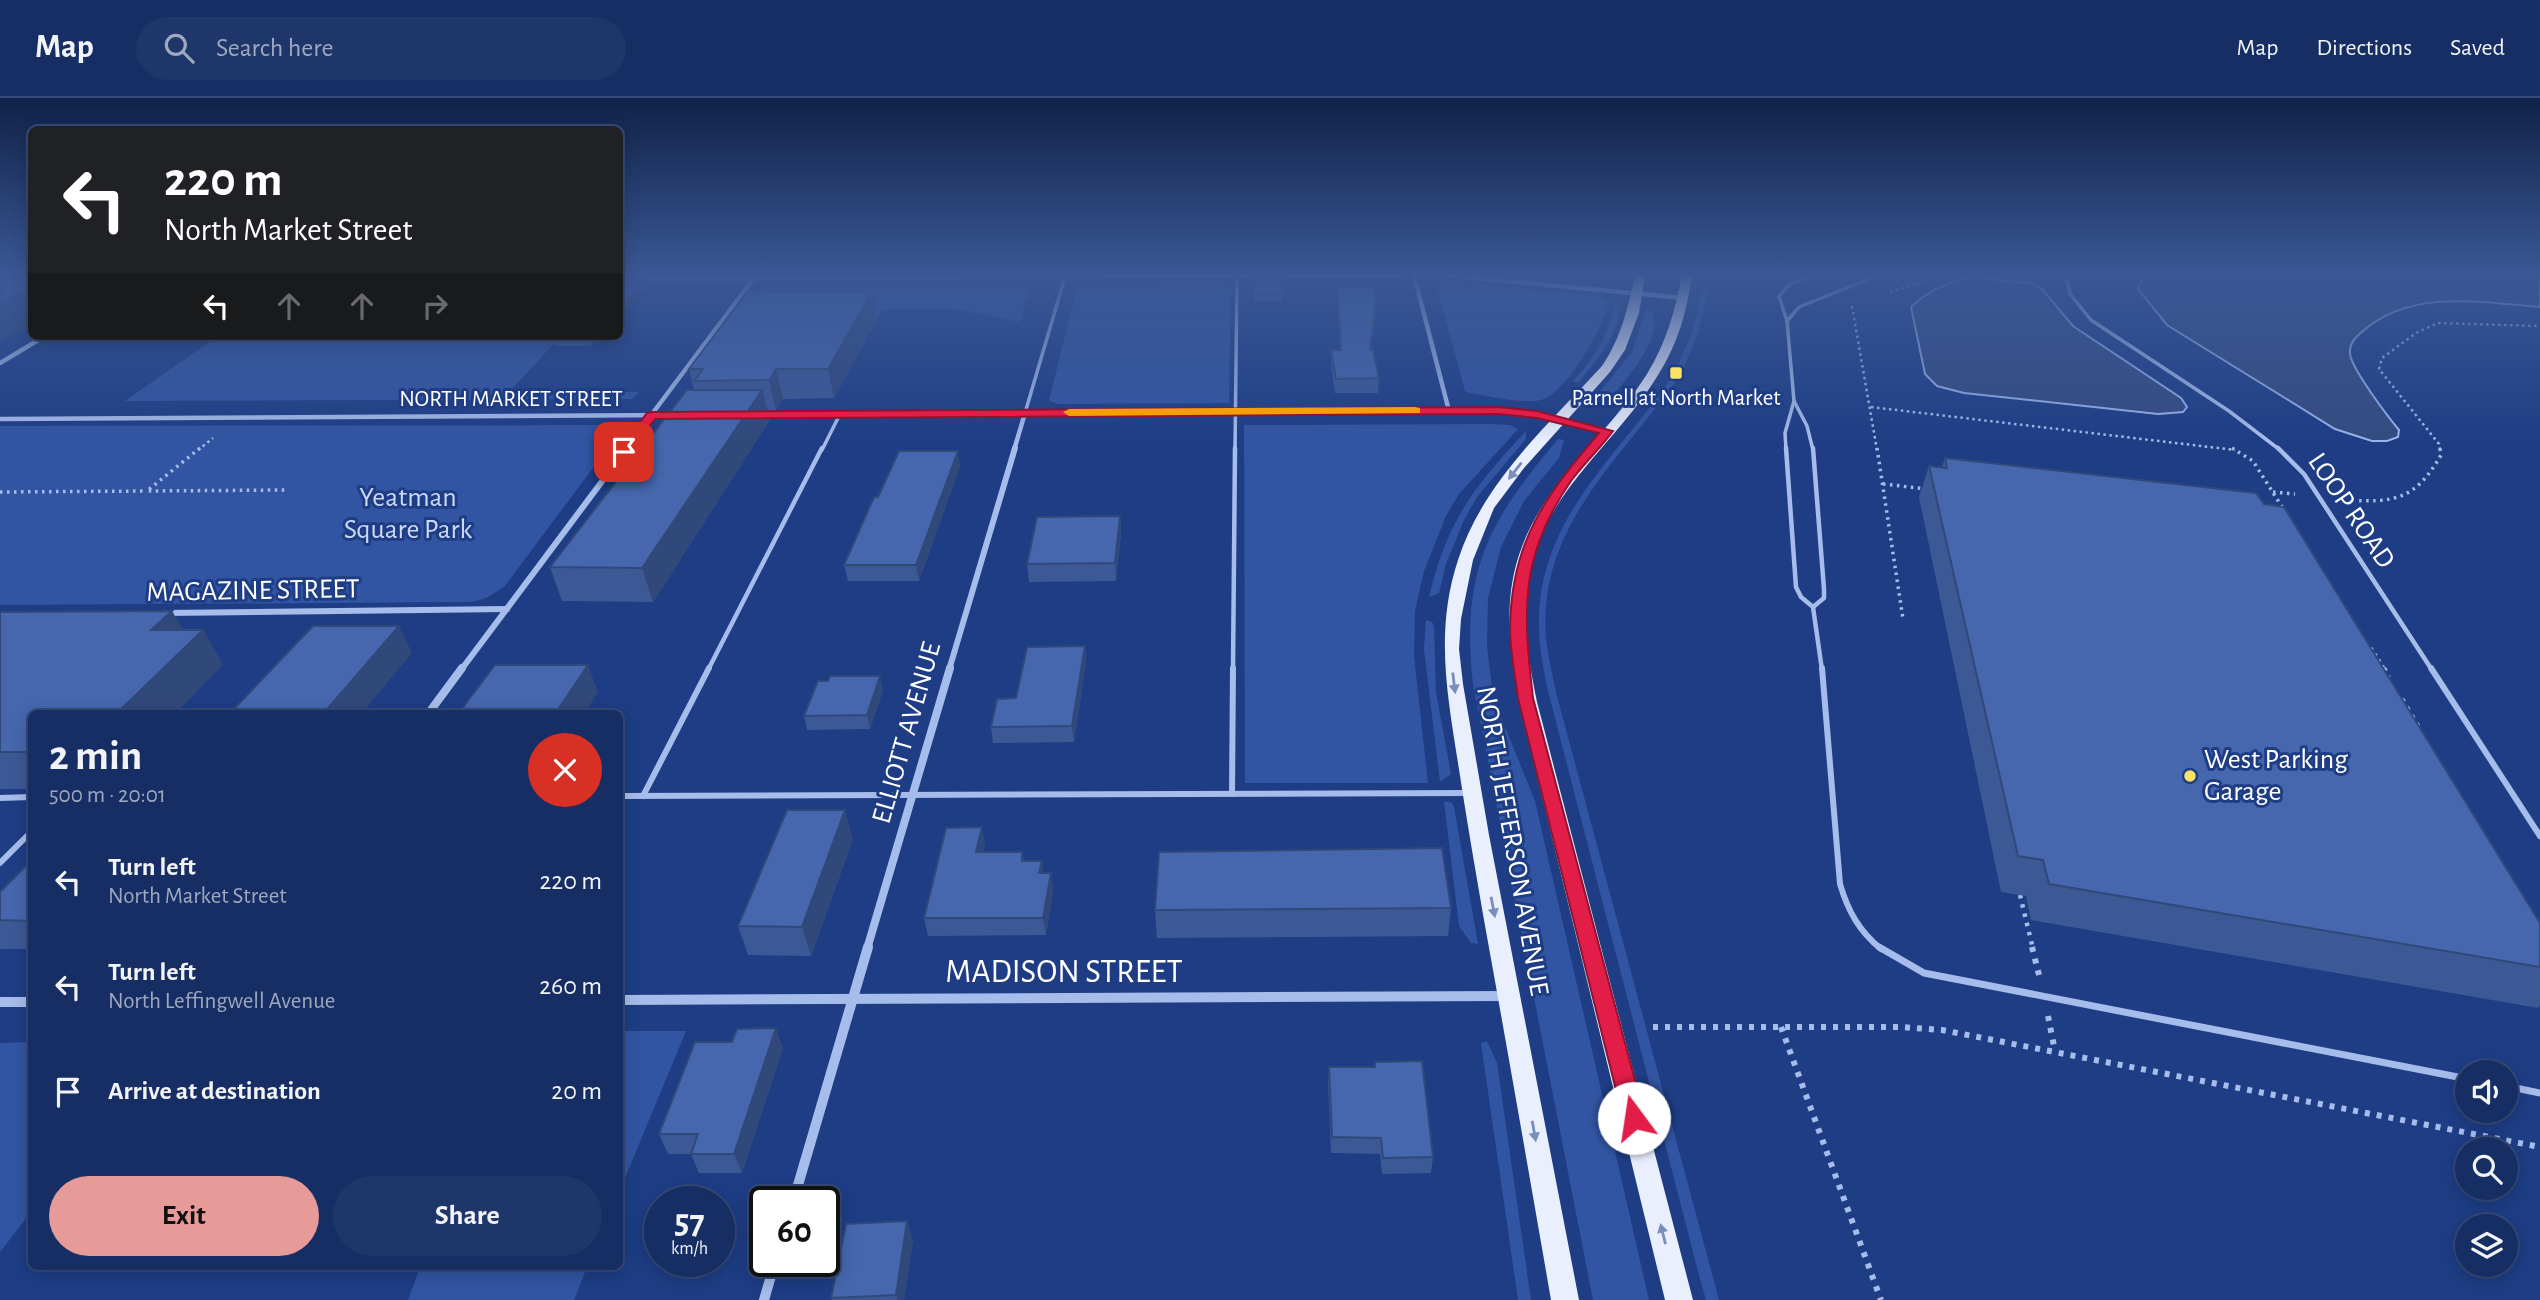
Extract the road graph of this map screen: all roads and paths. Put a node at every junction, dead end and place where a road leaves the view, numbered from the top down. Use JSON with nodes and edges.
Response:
{"nodes":[{"id":1,"x":714,"y":331,"type":"edge"},
{"id":2,"x":1049,"y":331,"type":"edge"},
{"id":3,"x":1236,"y":331,"type":"edge"},
{"id":4,"x":1428,"y":331,"type":"edge"},
{"id":5,"x":1627,"y":331,"type":"edge"},
{"id":6,"x":1673,"y":331,"type":"edge"},
{"id":7,"x":1788,"y":331,"type":"edge"},
{"id":8,"x":1855,"y":331,"type":"edge"},
{"id":9,"x":2108,"y":331,"type":"edge"},
{"id":10,"x":2420,"y":331,"type":"edge"},
{"id":11,"x":38,"y":340,"type":"edge"},
{"id":12,"x":0,"y":363,"type":"edge"},
{"id":13,"x":1794,"y":401,"type":"junction"},
{"id":14,"x":1871,"y":407,"type":"junction"},
{"id":15,"x":1235,"y":411,"type":"junction"},
{"id":16,"x":1449,"y":411,"type":"junction"},
{"id":17,"x":1025,"y":413,"type":"junction"},
{"id":18,"x":841,"y":414,"type":"junction"},
{"id":19,"x":678,"y":415,"type":"edge"},
{"id":20,"x":746,"y":415,"type":"edge"},
{"id":21,"x":651,"y":416,"type":"junction"},
{"id":22,"x":0,"y":419,"type":"edge"},
{"id":23,"x":1559,"y":419,"type":"junction"},
{"id":24,"x":222,"y":431,"type":"dead end"},
{"id":25,"x":1607,"y":431,"type":"junction"},
{"id":26,"x":1883,"y":484,"type":"junction"},
{"id":27,"x":285,"y":490,"type":"dead end"},
{"id":28,"x":1935,"y":490,"type":"edge"},
{"id":29,"x":147,"y":491,"type":"junction"},
{"id":30,"x":0,"y":492,"type":"edge"},
{"id":31,"x":2273,"y":492,"type":"junction"},
{"id":32,"x":2299,"y":495,"type":"dead end"},
{"id":33,"x":2341,"y":500,"type":"dead end"},
{"id":34,"x":2286,"y":513,"type":"edge"},
{"id":35,"x":1813,"y":607,"type":"junction"},
{"id":36,"x":507,"y":609,"type":"junction"},
{"id":37,"x":150,"y":613,"type":"edge"},
{"id":38,"x":1903,"y":619,"type":"dead end"},
{"id":39,"x":2368,"y":644,"type":"edge"},
{"id":40,"x":2389,"y":677,"type":"edge"},
{"id":41,"x":2402,"y":699,"type":"edge"},
{"id":42,"x":431,"y":710,"type":"edge"},
{"id":43,"x":2423,"y":733,"type":"edge"},
{"id":44,"x":1472,"y":793,"type":"junction"},
{"id":45,"x":1232,"y":794,"type":"junction"},
{"id":46,"x":913,"y":795,"type":"junction"},
{"id":47,"x":623,"y":796,"type":"edge"},
{"id":48,"x":643,"y":796,"type":"junction"},
{"id":49,"x":0,"y":797,"type":"edge"},
{"id":50,"x":28,"y":797,"type":"edge"},
{"id":51,"x":28,"y":835,"type":"edge"},
{"id":52,"x":2540,"y":836,"type":"edge"},
{"id":53,"x":0,"y":863,"type":"edge"},
{"id":54,"x":2020,"y":895,"type":"dead end"},
{"id":55,"x":2039,"y":975,"type":"dead end"},
{"id":56,"x":1510,"y":996,"type":"junction"},
{"id":57,"x":852,"y":999,"type":"junction"},
{"id":58,"x":623,"y":1000,"type":"edge"},
{"id":59,"x":0,"y":1002,"type":"edge"},
{"id":60,"x":28,"y":1002,"type":"edge"},
{"id":61,"x":2047,"y":1015,"type":"dead end"},
{"id":62,"x":1653,"y":1027,"type":"dead end"},
{"id":63,"x":1781,"y":1027,"type":"junction"},
{"id":64,"x":2055,"y":1051,"type":"junction"},
{"id":65,"x":2455,"y":1076,"type":"edge"},
{"id":66,"x":2518,"y":1088,"type":"edge"},
{"id":67,"x":2540,"y":1093,"type":"edge"},
{"id":68,"x":2540,"y":1147,"type":"edge"},
{"id":69,"x":798,"y":1186,"type":"edge"},
{"id":70,"x":771,"y":1277,"type":"edge"},
{"id":71,"x":764,"y":1300,"type":"edge"},
{"id":72,"x":1565,"y":1300,"type":"edge"},
{"id":73,"x":1679,"y":1300,"type":"edge"},
{"id":74,"x":1881,"y":1300,"type":"edge"}],
"edges":[{"from":1,"to":21,"type":"street"},
{"from":2,"to":17,"type":"lane","name":"ELLIOTT AVENUE"},
{"from":3,"to":15,"type":"lane"},
{"from":4,"to":16,"type":"street"},
{"from":5,"to":23,"type":"main road","name":"NORTH JEFFERSON AVENUE"},
{"from":6,"to":25,"type":"main road","name":"NORTH JEFFERSON AVENUE"},
{"from":7,"to":13,"type":"lane"},
{"from":8,"to":14,"type":"path"},
{"from":9,"to":52,"type":"lane","name":"LOOP ROAD"},
{"from":10,"to":33,"type":"path"},
{"from":11,"to":12,"type":"street"},
{"from":13,"to":35,"type":"lane"},
{"from":13,"to":35,"type":"lane"},
{"from":14,"to":26,"type":"path"},
{"from":14,"to":31,"type":"path"},
{"from":15,"to":16,"type":"street"},
{"from":15,"to":17,"type":"street"},
{"from":15,"to":45,"type":"lane"},
{"from":16,"to":23,"type":"street"},
{"from":17,"to":18,"type":"street"},
{"from":17,"to":46,"type":"street","name":"ELLIOTT AVENUE"},
{"from":18,"to":20,"type":"street"},
{"from":18,"to":48,"type":"lane"},
{"from":19,"to":21,"type":"street","name":"NORTH MARKET STREET"},
{"from":21,"to":22,"type":"street","name":"NORTH MARKET STREET"},
{"from":21,"to":36,"type":"street"},
{"from":23,"to":25,"type":"street"},
{"from":23,"to":44,"type":"main road","name":"NORTH JEFFERSON AVENUE","one_way":true},
{"from":24,"to":29,"type":"path"},
{"from":73,"to":25,"type":"main road","name":"NORTH JEFFERSON AVENUE","one_way":true},
{"from":26,"to":28,"type":"path"},
{"from":26,"to":38,"type":"path"},
{"from":27,"to":29,"type":"path"},
{"from":29,"to":30,"type":"path"},
{"from":31,"to":32,"type":"path"},
{"from":31,"to":34,"type":"path"},
{"from":35,"to":65,"type":"lane"},
{"from":36,"to":37,"type":"street","name":"MAGAZINE STREET"},
{"from":36,"to":42,"type":"street"},
{"from":39,"to":40,"type":"path"},
{"from":41,"to":43,"type":"path"},
{"from":44,"to":45,"type":"lane"},
{"from":44,"to":56,"type":"main road","name":"NORTH JEFFERSON AVENUE","one_way":true},
{"from":45,"to":46,"type":"lane"},
{"from":46,"to":48,"type":"lane"},
{"from":46,"to":57,"type":"street","name":"ELLIOTT AVENUE"},
{"from":47,"to":48,"type":"lane"},
{"from":49,"to":50,"type":"lane"},
{"from":51,"to":53,"type":"lane"},
{"from":54,"to":55,"type":"path"},
{"from":56,"to":57,"type":"street","name":"MADISON STREET"},
{"from":56,"to":72,"type":"main road","name":"NORTH JEFFERSON AVENUE","one_way":true},
{"from":57,"to":58,"type":"street","name":"MADISON STREET"},
{"from":57,"to":69,"type":"street","name":"ELLIOTT AVENUE"},
{"from":59,"to":60,"type":"street"},
{"from":61,"to":64,"type":"path"},
{"from":62,"to":63,"type":"path"},
{"from":63,"to":64,"type":"path"},
{"from":63,"to":74,"type":"path"},
{"from":64,"to":68,"type":"path"},
{"from":66,"to":67,"type":"lane"},
{"from":70,"to":71,"type":"street"}]}
